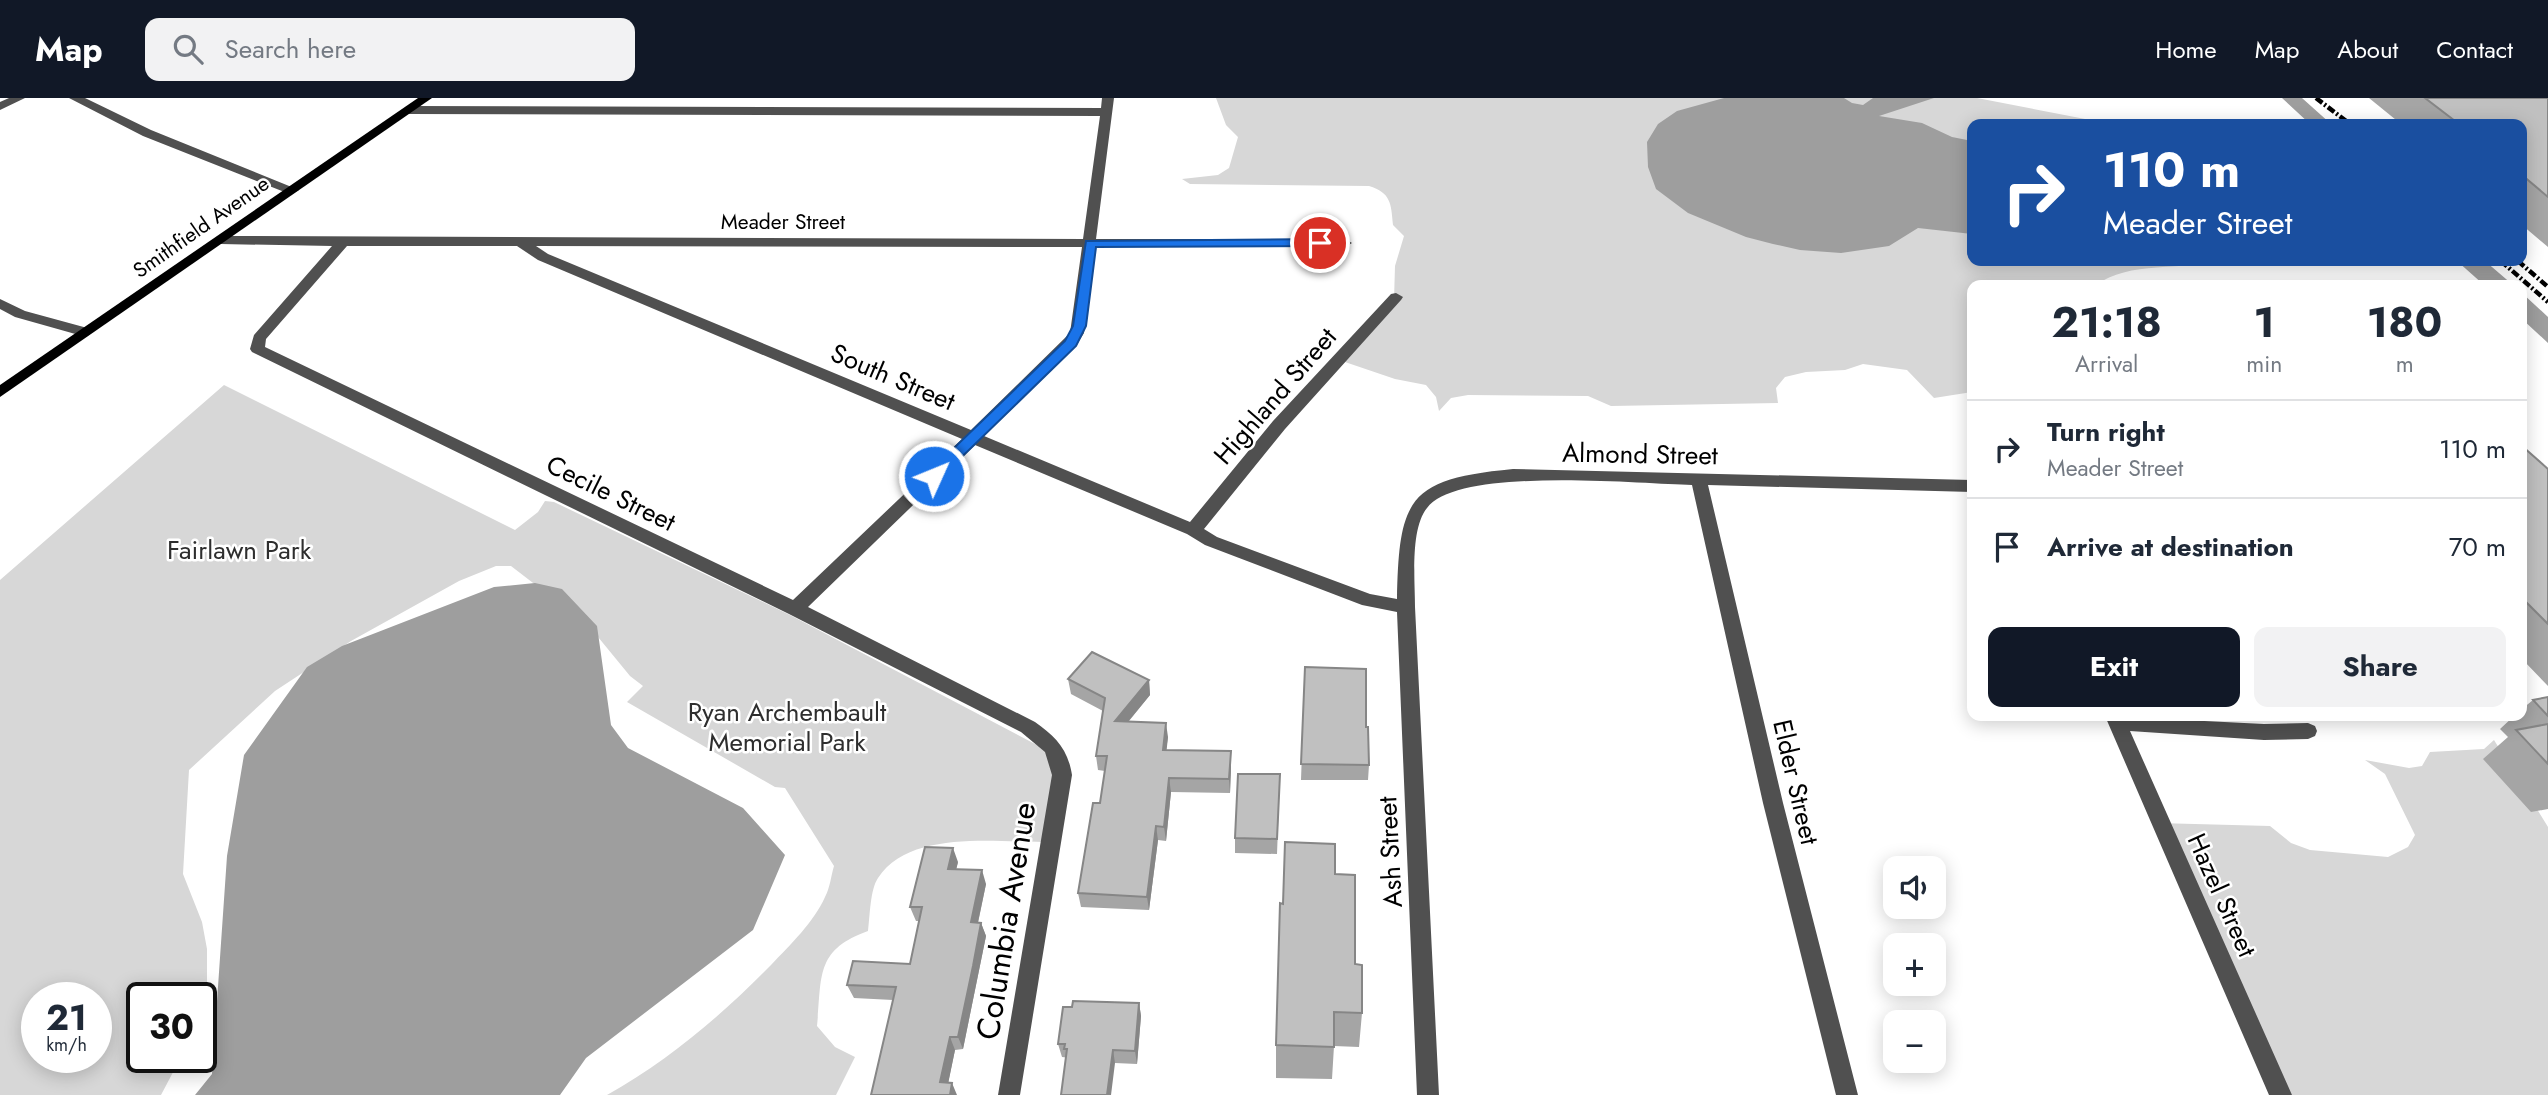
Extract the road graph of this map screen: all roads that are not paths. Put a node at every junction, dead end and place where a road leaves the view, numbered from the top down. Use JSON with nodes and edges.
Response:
{"nodes":[{"id":1,"x":19,"y":98,"type":"edge"},
{"id":2,"x":75,"y":98,"type":"edge"},
{"id":3,"x":426,"y":98,"type":"edge"},
{"id":4,"x":1107,"y":105,"type":"edge"},
{"id":5,"x":0,"y":106,"type":"edge"},
{"id":6,"x":409,"y":110,"type":"junction"},
{"id":7,"x":292,"y":190,"type":"junction"},
{"id":8,"x":221,"y":240,"type":"junction"},
{"id":9,"x":343,"y":243,"type":"junction"},
{"id":10,"x":521,"y":243,"type":"junction"},
{"id":11,"x":1091,"y":243,"type":"junction"},
{"id":12,"x":1345,"y":243,"type":"dead end"},
{"id":13,"x":1396,"y":297,"type":"dead end"},
{"id":14,"x":0,"y":303,"type":"edge"},
{"id":15,"x":86,"y":332,"type":"junction"},
{"id":16,"x":0,"y":392,"type":"edge"},
{"id":17,"x":974,"y":438,"type":"junction"},
{"id":18,"x":1699,"y":480,"type":"junction"},
{"id":19,"x":1967,"y":486,"type":"edge"},
{"id":20,"x":1194,"y":530,"type":"junction"},
{"id":21,"x":1406,"y":607,"type":"junction"},
{"id":22,"x":795,"y":608,"type":"junction"},
{"id":23,"x":2116,"y":721,"type":"edge"},
{"id":24,"x":2138,"y":721,"type":"edge"},
{"id":25,"x":2308,"y":730,"type":"dead end"},
{"id":26,"x":1060,"y":757,"type":"joint"},
{"id":27,"x":1009,"y":1095,"type":"edge"},
{"id":28,"x":1428,"y":1095,"type":"edge"},
{"id":29,"x":1847,"y":1095,"type":"edge"},
{"id":30,"x":2281,"y":1095,"type":"edge"}],
"edges":[{"from":1,"to":5,"type":"street"},
{"from":2,"to":7,"type":"street"},
{"from":3,"to":6,"type":"main road","name":"Smithfield Avenue"},
{"from":4,"to":6,"type":"street"},
{"from":4,"to":11,"type":"street"},
{"from":6,"to":7,"type":"main road","name":"Smithfield Avenue"},
{"from":7,"to":8,"type":"main road","name":"Smithfield Avenue"},
{"from":8,"to":9,"type":"street","name":"Meader Street"},
{"from":8,"to":15,"type":"main road","name":"Smithfield Avenue"},
{"from":9,"to":10,"type":"street","name":"Meader Street"},
{"from":9,"to":22,"type":"street","name":"Cecile Street"},
{"from":10,"to":11,"type":"street","name":"Meader Street"},
{"from":10,"to":17,"type":"street","name":"South Street"},
{"from":11,"to":12,"type":"street","name":"Meader Street"},
{"from":11,"to":17,"type":"street"},
{"from":13,"to":20,"type":"street","name":"Highland Street"},
{"from":14,"to":15,"type":"street"},
{"from":15,"to":16,"type":"main road","name":"Smithfield Avenue"},
{"from":17,"to":20,"type":"street","name":"South Street"},
{"from":17,"to":22,"type":"street"},
{"from":18,"to":19,"type":"street","name":"Almond Street"},
{"from":18,"to":21,"type":"street","name":"Almond Street"},
{"from":18,"to":29,"type":"street","name":"Elder Street"},
{"from":20,"to":21,"type":"street","name":"South Street"},
{"from":21,"to":28,"type":"street","name":"Ash Street"},
{"from":22,"to":26,"type":"street","name":"Cecile Street"},
{"from":23,"to":30,"type":"street","name":"Hazel Street"},
{"from":24,"to":25,"type":"street"},
{"from":26,"to":27,"type":"street","name":"Columbia Avenue"}]}
